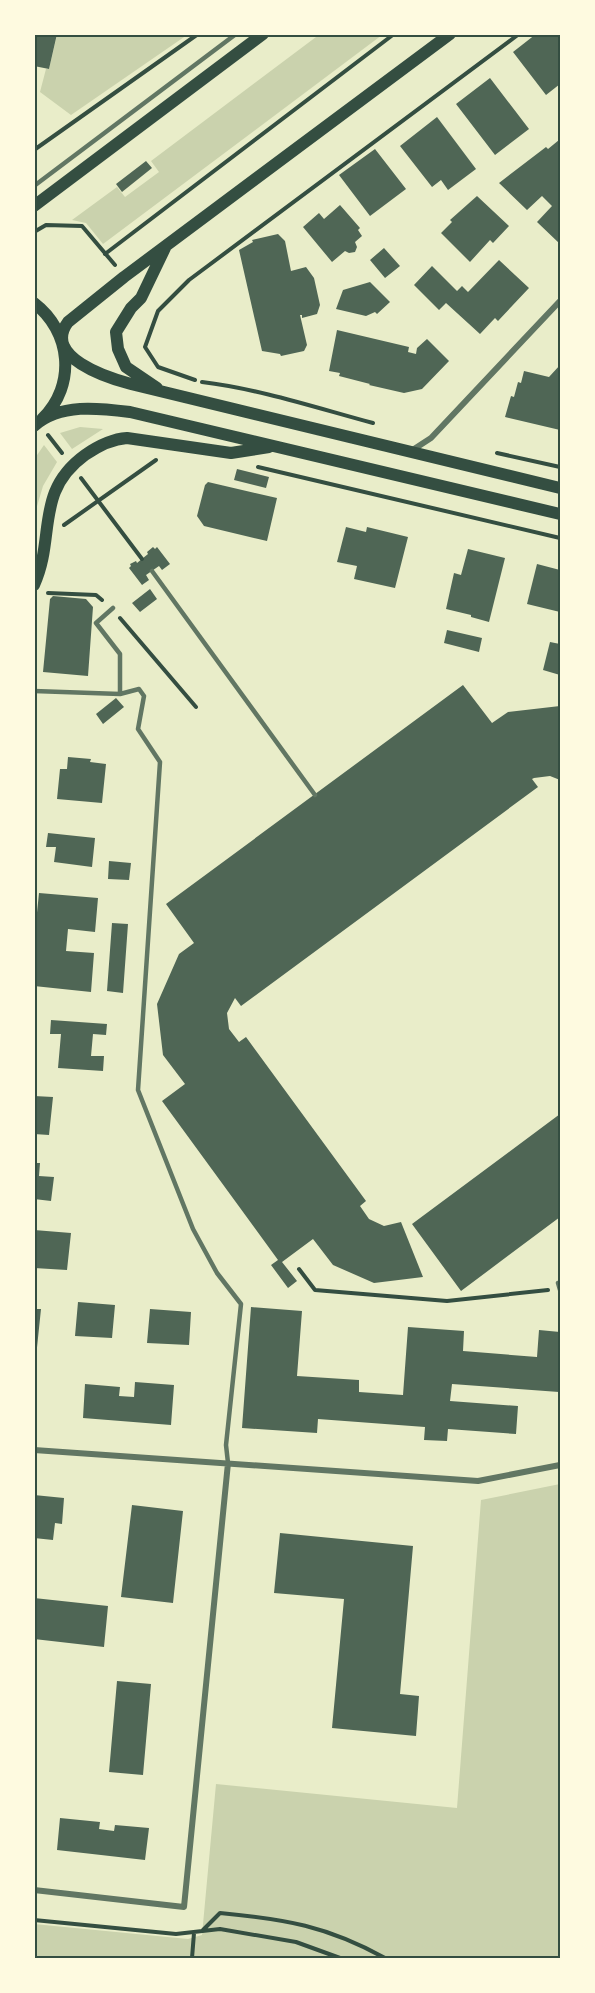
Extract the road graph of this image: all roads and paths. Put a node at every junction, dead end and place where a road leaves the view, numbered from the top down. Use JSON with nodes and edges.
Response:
{"nodes":[{"id":1,"x":198,"y":34,"type":"edge"},
{"id":2,"x":236,"y":34,"type":"edge"},
{"id":3,"x":263,"y":34,"type":"edge"},
{"id":4,"x":394,"y":34,"type":"edge"},
{"id":5,"x":450,"y":34,"type":"edge"},
{"id":6,"x":519,"y":34,"type":"edge"},
{"id":7,"x":34,"y":150,"type":"edge"},
{"id":8,"x":34,"y":186,"type":"edge"},
{"id":9,"x":34,"y":206,"type":"edge"},
{"id":10,"x":34,"y":232,"type":"edge"},
{"id":11,"x":165,"y":247,"type":"junction"},
{"id":12,"x":561,"y":301,"type":"edge"},
{"id":13,"x":34,"y":303,"type":"edge"},
{"id":14,"x":62,"y":340,"type":"junction"},
{"id":15,"x":164,"y":393,"type":"junction"},
{"id":16,"x":36,"y":424,"type":"edge"},
{"id":17,"x":379,"y":424,"type":"dead end"},
{"id":18,"x":292,"y":449,"type":"junction"},
{"id":19,"x":410,"y":452,"type":"junction"},
{"id":20,"x":496,"y":452,"type":"dead end"},
{"id":21,"x":164,"y":461,"type":"dead end"},
{"id":22,"x":248,"y":465,"type":"dead end"},
{"id":23,"x":72,"y":466,"type":"junction"},
{"id":24,"x":561,"y":467,"type":"edge"},
{"id":25,"x":561,"y":488,"type":"edge"},
{"id":26,"x":98,"y":500,"type":"junction"},
{"id":27,"x":561,"y":513,"type":"edge"},
{"id":28,"x":47,"y":525,"type":"junction"},
{"id":29,"x":561,"y":538,"type":"edge"},
{"id":30,"x":142,"y":559,"type":"dead end"},
{"id":31,"x":152,"y":571,"type":"dead end"},
{"id":32,"x":34,"y":585,"type":"edge"},
{"id":33,"x":113,"y":608,"type":"dead end"},
{"id":34,"x":34,"y":692,"type":"edge"},
{"id":35,"x":120,"y":694,"type":"junction"},
{"id":36,"x":315,"y":795,"type":"dead end"},
{"id":37,"x":299,"y":1269,"type":"dead end"},
{"id":38,"x":558,"y":1283,"type":"joint"},
{"id":39,"x":561,"y":1290,"type":"edge"},
{"id":40,"x":34,"y":1450,"type":"edge"},
{"id":41,"x":228,"y":1463,"type":"junction"},
{"id":42,"x":561,"y":1465,"type":"edge"},
{"id":43,"x":34,"y":1890,"type":"edge"},
{"id":44,"x":34,"y":1920,"type":"edge"},
{"id":45,"x":203,"y":1930,"type":"junction"},
{"id":46,"x":194,"y":1933,"type":"junction"},
{"id":47,"x":192,"y":1959,"type":"edge"},
{"id":48,"x":340,"y":1959,"type":"edge"},
{"id":49,"x":385,"y":1959,"type":"edge"}],
"edges":[{"from":1,"to":7,"type":"path"},
{"from":2,"to":8,"type":"lane"},
{"from":3,"to":9,"type":"main road"},
{"from":4,"to":10,"type":"path"},
{"from":5,"to":11,"type":"main road"},
{"from":6,"to":17,"type":"path"},
{"from":11,"to":14,"type":"main road"},
{"from":11,"to":15,"type":"main road"},
{"from":12,"to":19,"type":"street"},
{"from":13,"to":14,"type":"main road"},
{"from":14,"to":15,"type":"main road"},
{"from":14,"to":16,"type":"main road"},
{"from":15,"to":19,"type":"main road"},
{"from":16,"to":18,"type":"main road"},
{"from":16,"to":23,"type":"path"},
{"from":18,"to":23,"type":"main road"},
{"from":18,"to":27,"type":"main road"},
{"from":19,"to":25,"type":"main road"},
{"from":20,"to":24,"type":"path"},
{"from":21,"to":26,"type":"path"},
{"from":22,"to":29,"type":"path"},
{"from":23,"to":26,"type":"path"},
{"from":23,"to":28,"type":"main road"},
{"from":26,"to":28,"type":"path"},
{"from":26,"to":30,"type":"path"},
{"from":28,"to":32,"type":"main road"},
{"from":31,"to":36,"type":"lane"},
{"from":33,"to":35,"type":"lane"},
{"from":34,"to":35,"type":"lane"},
{"from":35,"to":41,"type":"lane"},
{"from":37,"to":38,"type":"path"},
{"from":38,"to":39,"type":"lane"},
{"from":40,"to":41,"type":"street"},
{"from":41,"to":42,"type":"street"},
{"from":41,"to":43,"type":"street"},
{"from":44,"to":46,"type":"path"},
{"from":45,"to":46,"type":"path"},
{"from":45,"to":48,"type":"path"},
{"from":45,"to":49,"type":"path"},
{"from":46,"to":47,"type":"path"}]}
